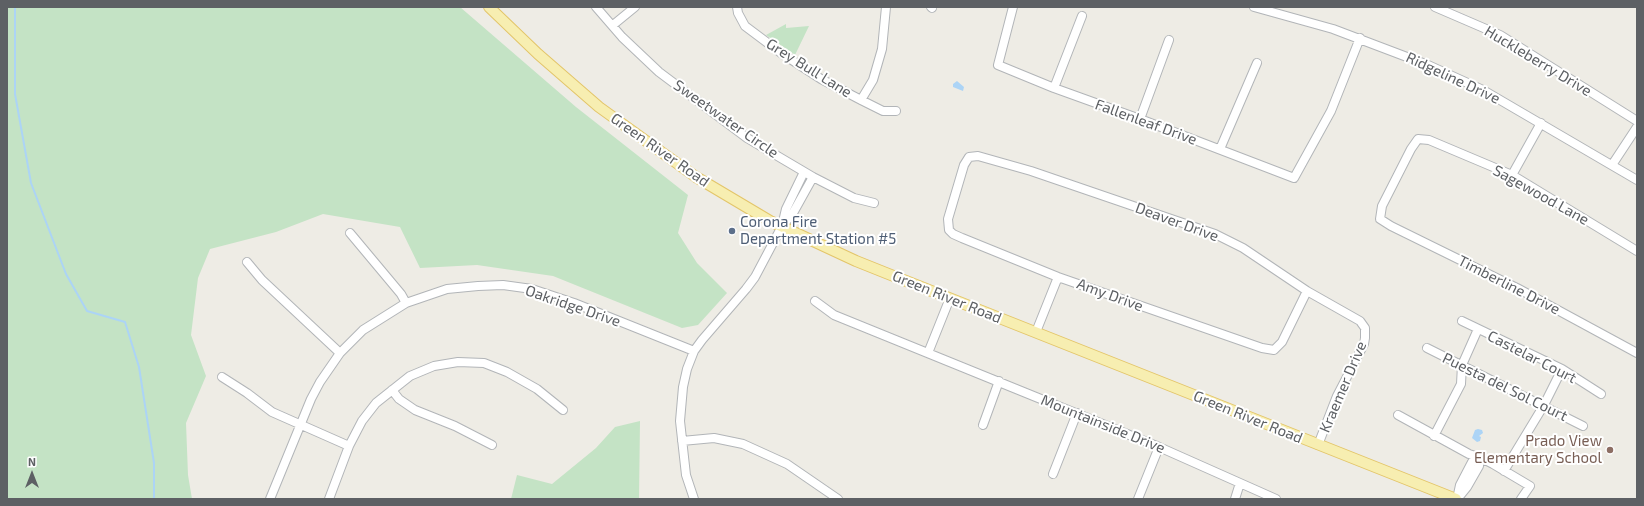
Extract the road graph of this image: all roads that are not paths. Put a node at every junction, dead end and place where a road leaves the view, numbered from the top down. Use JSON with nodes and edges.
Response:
{"nodes":[{"id":1,"x":489,"y":7,"type":"edge"},
{"id":2,"x":596,"y":7,"type":"edge"},
{"id":3,"x":635,"y":7,"type":"edge"},
{"id":4,"x":737,"y":7,"type":"edge"},
{"id":5,"x":886,"y":7,"type":"edge"},
{"id":6,"x":1013,"y":7,"type":"edge"},
{"id":7,"x":1254,"y":7,"type":"edge"},
{"id":8,"x":1435,"y":7,"type":"edge"},
{"id":9,"x":1082,"y":16,"type":"dead end"},
{"id":10,"x":612,"y":25,"type":"junction"},
{"id":11,"x":1360,"y":38,"type":"junction"},
{"id":12,"x":1170,"y":40,"type":"dead end"},
{"id":13,"x":1258,"y":63,"type":"dead end"},
{"id":14,"x":1054,"y":88,"type":"junction"},
{"id":15,"x":861,"y":100,"type":"junction"},
{"id":16,"x":896,"y":111,"type":"dead end"},
{"id":17,"x":1140,"y":119,"type":"junction"},
{"id":18,"x":1637,"y":121,"type":"edge"},
{"id":19,"x":1541,"y":123,"type":"junction"},
{"id":20,"x":1637,"y":127,"type":"edge"},
{"id":21,"x":1220,"y":149,"type":"junction"},
{"id":22,"x":1612,"y":165,"type":"junction"},
{"id":23,"x":804,"y":172,"type":"junction"},
{"id":24,"x":1512,"y":175,"type":"junction"},
{"id":25,"x":813,"y":178,"type":"junction"},
{"id":26,"x":1637,"y":180,"type":"edge"},
{"id":27,"x":874,"y":203,"type":"dead end"},
{"id":28,"x":1380,"y":218,"type":"joint"},
{"id":29,"x":782,"y":226,"type":"junction"},
{"id":30,"x":949,"y":230,"type":"joint"},
{"id":31,"x":350,"y":233,"type":"dead end"},
{"id":32,"x":1637,"y":251,"type":"edge"},
{"id":33,"x":247,"y":262,"type":"dead end"},
{"id":34,"x":1058,"y":277,"type":"junction"},
{"id":35,"x":1307,"y":291,"type":"junction"},
{"id":36,"x":950,"y":298,"type":"junction"},
{"id":37,"x":815,"y":301,"type":"dead end"},
{"id":38,"x":406,"y":303,"type":"junction"},
{"id":39,"x":1462,"y":321,"type":"dead end"},
{"id":40,"x":1365,"y":328,"type":"joint"},
{"id":41,"x":1478,"y":329,"type":"junction"},
{"id":42,"x":1036,"y":332,"type":"junction"},
{"id":43,"x":1427,"y":348,"type":"dead end"},
{"id":44,"x":694,"y":351,"type":"junction"},
{"id":45,"x":340,"y":353,"type":"junction"},
{"id":46,"x":928,"y":353,"type":"junction"},
{"id":47,"x":1637,"y":353,"type":"edge"},
{"id":48,"x":1462,"y":365,"type":"junction"},
{"id":49,"x":1562,"y":369,"type":"junction"},
{"id":50,"x":222,"y":377,"type":"dead end"},
{"id":51,"x":999,"y":381,"type":"junction"},
{"id":52,"x":392,"y":390,"type":"junction"},
{"id":53,"x":1601,"y":394,"type":"dead end"},
{"id":54,"x":1544,"y":405,"type":"junction"},
{"id":55,"x":562,"y":410,"type":"dead end"},
{"id":56,"x":1077,"y":413,"type":"junction"},
{"id":57,"x":1398,"y":415,"type":"dead end"},
{"id":58,"x":300,"y":425,"type":"junction"},
{"id":59,"x":983,"y":425,"type":"dead end"},
{"id":60,"x":1583,"y":426,"type":"dead end"},
{"id":61,"x":1434,"y":436,"type":"junction"},
{"id":62,"x":682,"y":441,"type":"junction"},
{"id":63,"x":492,"y":445,"type":"dead end"},
{"id":64,"x":1318,"y":445,"type":"junction"},
{"id":65,"x":349,"y":446,"type":"junction"},
{"id":66,"x":1159,"y":447,"type":"junction"},
{"id":67,"x":1479,"y":457,"type":"junction"},
{"id":68,"x":1504,"y":471,"type":"junction"},
{"id":69,"x":1053,"y":474,"type":"dead end"},
{"id":70,"x":1240,"y":483,"type":"junction"},
{"id":71,"x":270,"y":499,"type":"edge"},
{"id":72,"x":329,"y":499,"type":"edge"},
{"id":73,"x":694,"y":499,"type":"edge"},
{"id":74,"x":838,"y":499,"type":"edge"},
{"id":75,"x":1138,"y":499,"type":"edge"},
{"id":76,"x":1235,"y":499,"type":"edge"},
{"id":77,"x":1276,"y":499,"type":"edge"},
{"id":78,"x":1457,"y":499,"type":"edge"},
{"id":79,"x":1521,"y":499,"type":"edge"}],
"edges":[{"from":1,"to":29,"type":"main road","name":"Green River Road"},
{"from":2,"to":10,"type":"street","name":"Sweetwater Circle"},
{"from":3,"to":10,"type":"street"},
{"from":4,"to":15,"type":"street","name":"Grey Bull Lane"},
{"from":5,"to":15,"type":"street"},
{"from":6,"to":14,"type":"street","name":"Fallenleaf Drive"},
{"from":7,"to":11,"type":"street","name":"Ridgeline Drive"},
{"from":8,"to":18,"type":"street","name":"Huckleberry Drive"},
{"from":9,"to":14,"type":"street"},
{"from":10,"to":23,"type":"street","name":"Sweetwater Circle"},
{"from":11,"to":19,"type":"street","name":"Ridgeline Drive"},
{"from":11,"to":21,"type":"street","name":"Fallenleaf Drive"},
{"from":12,"to":17,"type":"street"},
{"from":13,"to":21,"type":"street"},
{"from":14,"to":17,"type":"street","name":"Fallenleaf Drive"},
{"from":15,"to":16,"type":"street","name":"Grey Bull Lane"},
{"from":17,"to":21,"type":"street","name":"Fallenleaf Drive"},
{"from":19,"to":22,"type":"street","name":"Ridgeline Drive"},
{"from":19,"to":24,"type":"street"},
{"from":20,"to":22,"type":"street"},
{"from":22,"to":26,"type":"street","name":"Ridgeline Drive"},
{"from":23,"to":25,"type":"street","name":"Sweetwater Circle"},
{"from":23,"to":29,"type":"street"},
{"from":24,"to":28,"type":"street","name":"Sagewood Lane"},
{"from":24,"to":32,"type":"street","name":"Sagewood Lane"},
{"from":25,"to":27,"type":"street","name":"Sweetwater Circle"},
{"from":25,"to":29,"type":"street"},
{"from":28,"to":47,"type":"street","name":"Timberline Drive"},
{"from":29,"to":36,"type":"main road","name":"Green River Road"},
{"from":29,"to":44,"type":"street"},
{"from":30,"to":34,"type":"street","name":"Amy Drive"},
{"from":30,"to":35,"type":"street","name":"Deaver Drive"},
{"from":31,"to":38,"type":"street"},
{"from":33,"to":45,"type":"street"},
{"from":34,"to":35,"type":"street","name":"Amy Drive"},
{"from":34,"to":42,"type":"street"},
{"from":35,"to":40,"type":"street","name":"Deaver Drive"},
{"from":36,"to":42,"type":"main road","name":"Green River Road"},
{"from":36,"to":46,"type":"street"},
{"from":37,"to":46,"type":"street","name":"Mountainside Drive"},
{"from":38,"to":44,"type":"street","name":"Oakridge Drive"},
{"from":38,"to":45,"type":"street","name":"Oakridge Drive"},
{"from":39,"to":41,"type":"street","name":"Castelar Court"},
{"from":40,"to":64,"type":"street","name":"Kraemer Drive"},
{"from":41,"to":48,"type":"street"},
{"from":41,"to":49,"type":"street","name":"Castelar Court"},
{"from":42,"to":64,"type":"main road","name":"Green River Road"},
{"from":43,"to":48,"type":"street","name":"Puesta del Sol Court"},
{"from":44,"to":62,"type":"street"},
{"from":45,"to":58,"type":"street","name":"Oakridge Drive"},
{"from":46,"to":51,"type":"street","name":"Mountainside Drive"},
{"from":48,"to":54,"type":"street","name":"Puesta del Sol Court"},
{"from":48,"to":61,"type":"street"},
{"from":49,"to":53,"type":"street","name":"Castelar Court"},
{"from":49,"to":54,"type":"street"},
{"from":50,"to":58,"type":"street"},
{"from":51,"to":56,"type":"street","name":"Mountainside Drive"},
{"from":51,"to":59,"type":"street"},
{"from":52,"to":55,"type":"street"},
{"from":52,"to":63,"type":"street"},
{"from":52,"to":65,"type":"street"},
{"from":54,"to":60,"type":"street","name":"Puesta del Sol Court"},
{"from":54,"to":68,"type":"street"},
{"from":56,"to":66,"type":"street","name":"Mountainside Drive"},
{"from":56,"to":69,"type":"street"},
{"from":57,"to":61,"type":"street"},
{"from":58,"to":65,"type":"street"},
{"from":58,"to":71,"type":"street","name":"Oakridge Drive"},
{"from":61,"to":67,"type":"street"},
{"from":62,"to":73,"type":"street"},
{"from":62,"to":74,"type":"street"},
{"from":64,"to":78,"type":"main road","name":"Green River Road"},
{"from":65,"to":72,"type":"street"},
{"from":66,"to":70,"type":"street","name":"Mountainside Drive"},
{"from":66,"to":75,"type":"street"},
{"from":67,"to":68,"type":"street"},
{"from":67,"to":78,"type":"street"},
{"from":68,"to":79,"type":"street"},
{"from":70,"to":76,"type":"street"},
{"from":70,"to":77,"type":"street","name":"Mountainside Drive"}]}
